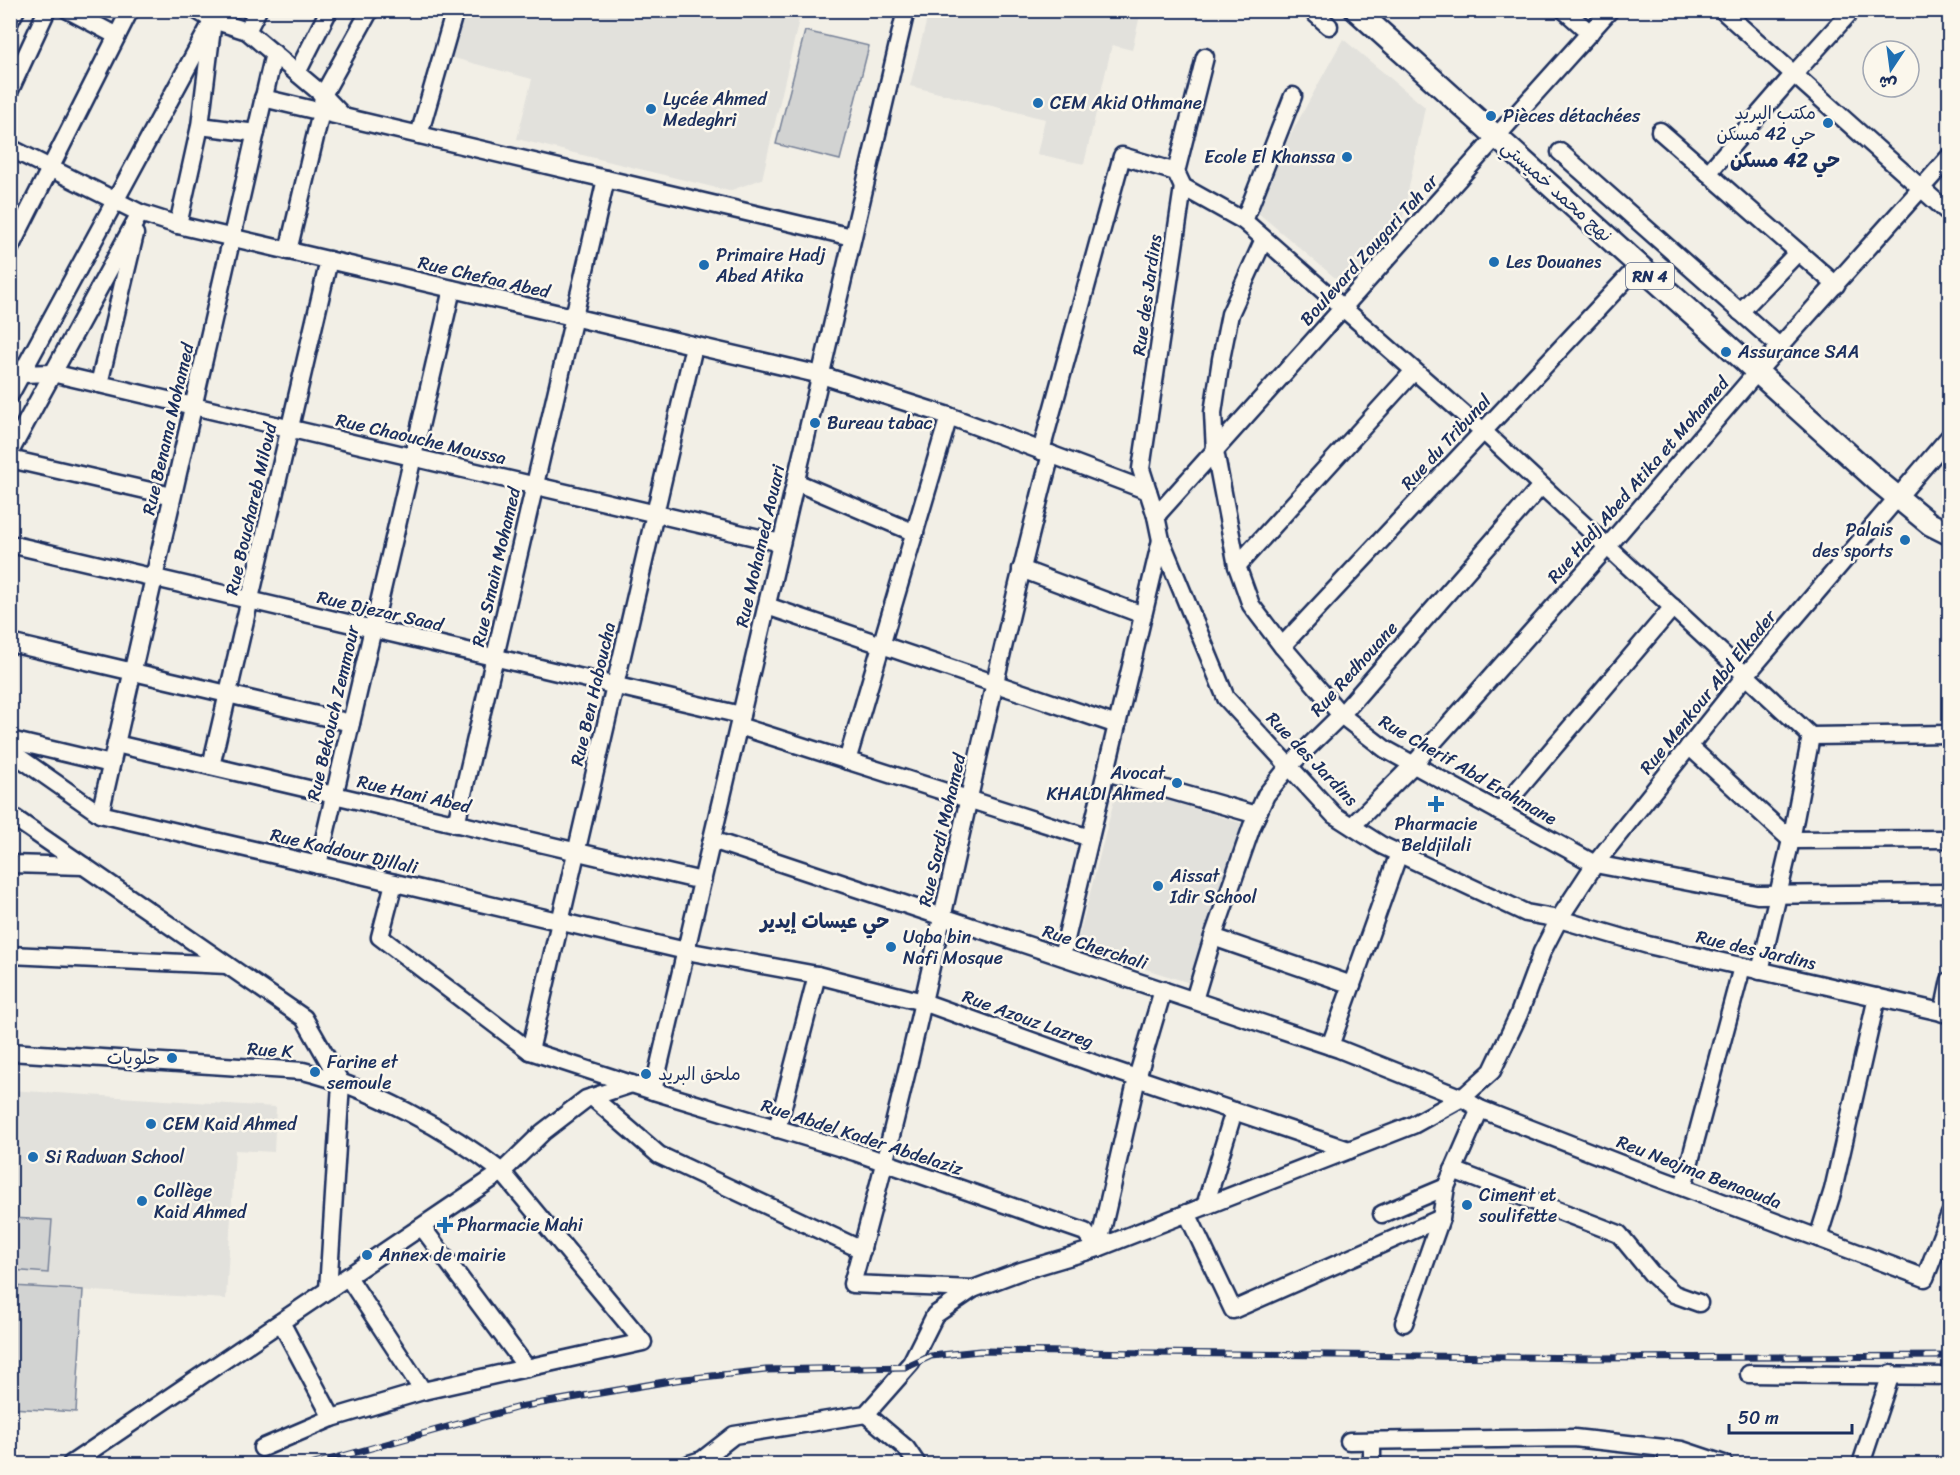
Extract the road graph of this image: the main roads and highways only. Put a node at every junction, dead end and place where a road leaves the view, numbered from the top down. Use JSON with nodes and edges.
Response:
{"nodes":[{"id":1,"x":1356,"y":10,"type":"edge"},
{"id":2,"x":1950,"y":534,"type":"edge"}],
"edges":[{"from":1,"to":2,"type":"main road","name":"نهج محمد خميستي","number":"RN 4"}]}
